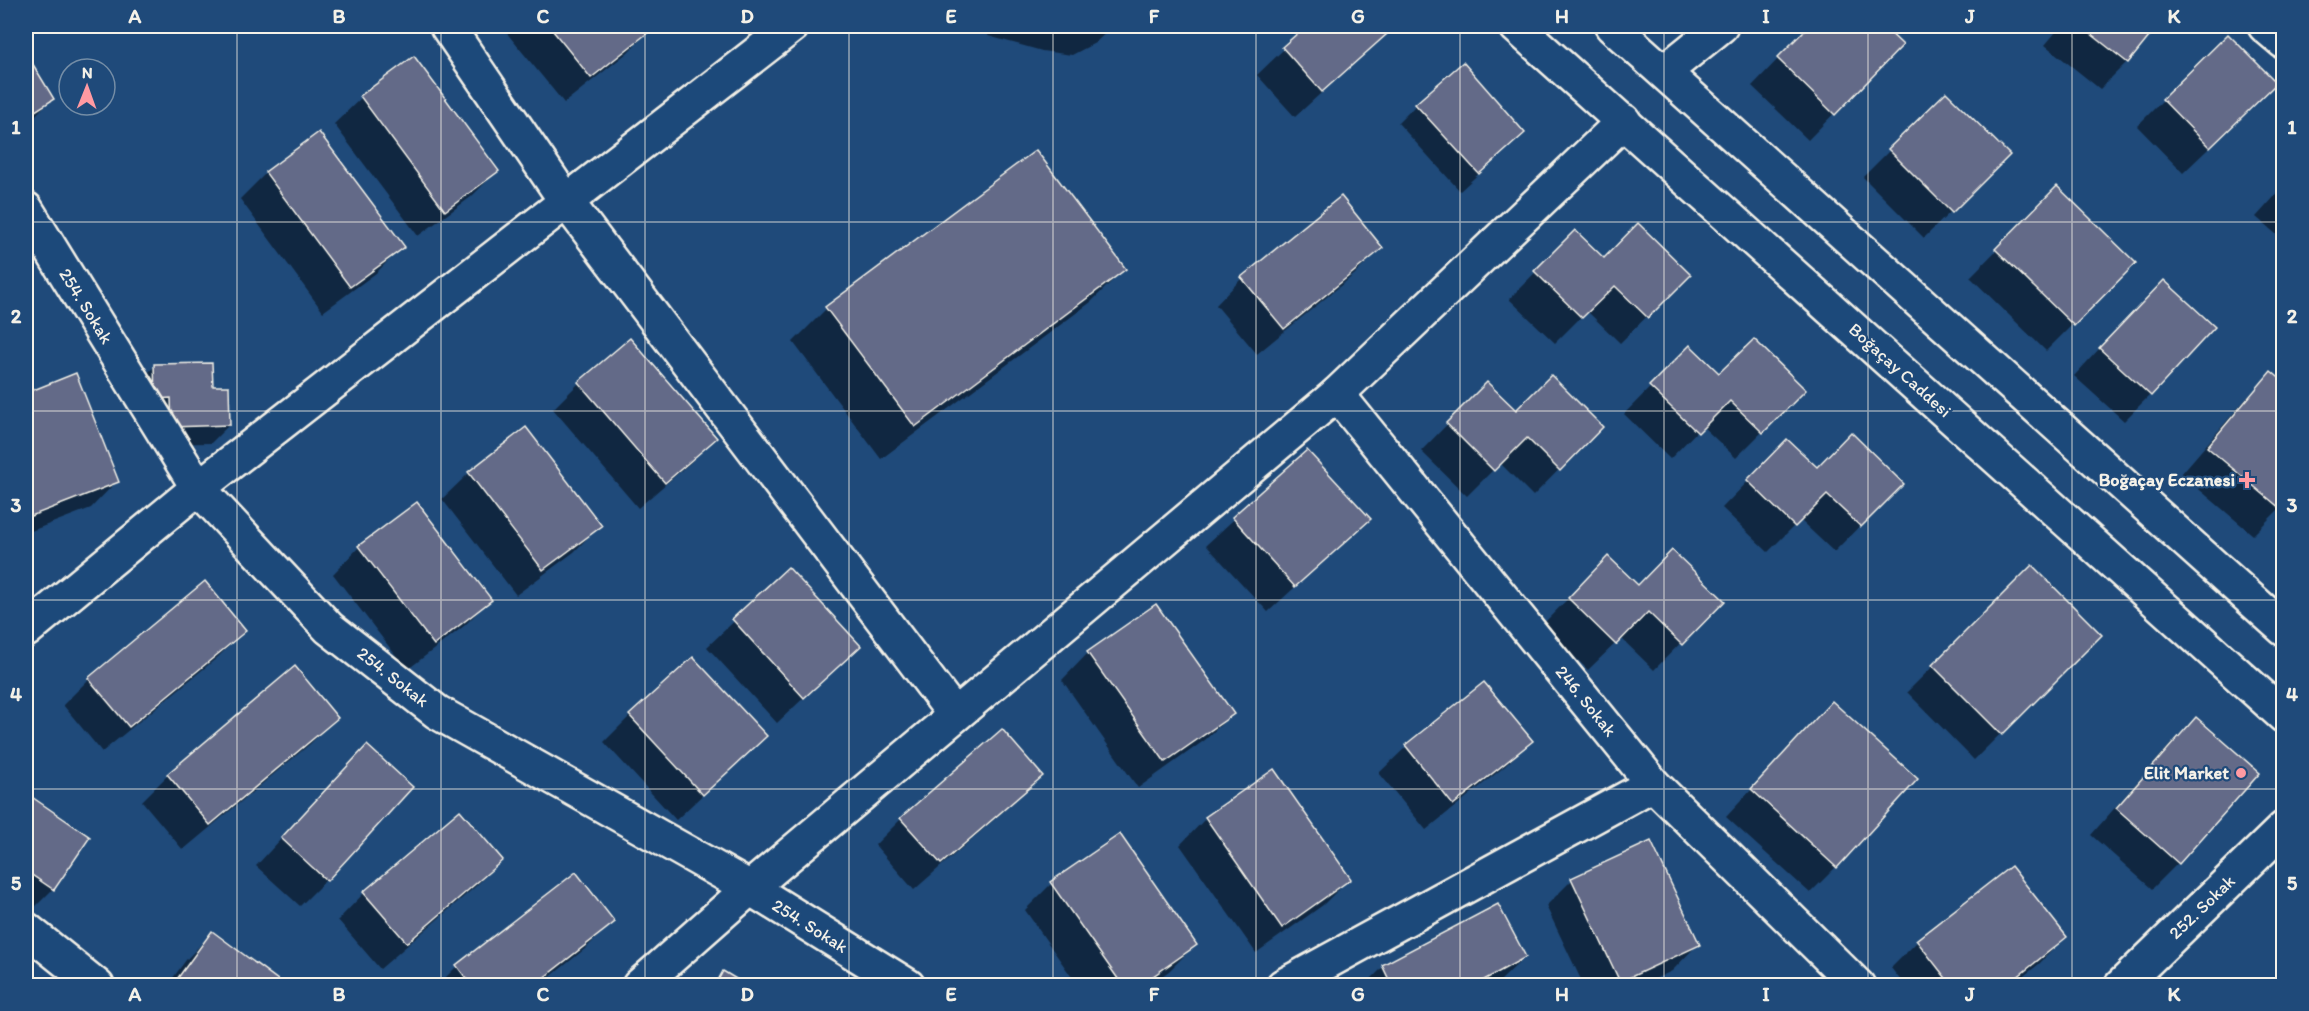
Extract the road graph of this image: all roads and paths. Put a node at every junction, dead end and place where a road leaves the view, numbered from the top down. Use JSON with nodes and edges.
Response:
{"nodes":[{"id":1,"x":447,"y":26,"type":"edge"},
{"id":2,"x":792,"y":26,"type":"edge"},
{"id":3,"x":1516,"y":26,"type":"edge"},
{"id":4,"x":1612,"y":26,"type":"edge"},
{"id":5,"x":1721,"y":26,"type":"edge"},
{"id":6,"x":2265,"y":26,"type":"edge"},
{"id":7,"x":2283,"y":42,"type":"edge"},
{"id":8,"x":1664,"y":72,"type":"junction"},
{"id":9,"x":1624,"y":121,"type":"junction"},
{"id":10,"x":566,"y":201,"type":"junction"},
{"id":11,"x":26,"y":209,"type":"edge"},
{"id":12,"x":1337,"y":394,"type":"junction"},
{"id":13,"x":198,"y":488,"type":"junction"},
{"id":14,"x":2283,"y":629,"type":"edge"},
{"id":15,"x":26,"y":630,"type":"edge"},
{"id":16,"x":955,"y":715,"type":"junction"},
{"id":17,"x":2283,"y":716,"type":"edge"},
{"id":18,"x":1653,"y":784,"type":"junction"},
{"id":19,"x":2283,"y":828,"type":"edge"},
{"id":20,"x":750,"y":888,"type":"junction"},
{"id":21,"x":26,"y":929,"type":"edge"},
{"id":22,"x":96,"y":986,"type":"edge"},
{"id":23,"x":639,"y":986,"type":"edge"},
{"id":24,"x":908,"y":986,"type":"edge"},
{"id":25,"x":1283,"y":986,"type":"edge"},
{"id":26,"x":1858,"y":986,"type":"edge"},
{"id":27,"x":2121,"y":986,"type":"edge"}],
"edges":[{"from":1,"to":10,"type":"street"},
{"from":2,"to":10,"type":"street"},
{"from":3,"to":9,"type":"street","name":"Boğaçay Caddesi"},
{"from":4,"to":8,"type":"street"},
{"from":5,"to":8,"type":"street"},
{"from":6,"to":7,"type":"street"},
{"from":8,"to":14,"type":"street"},
{"from":9,"to":12,"type":"street"},
{"from":9,"to":17,"type":"street","name":"Boğaçay Caddesi"},
{"from":10,"to":13,"type":"street"},
{"from":10,"to":16,"type":"street"},
{"from":11,"to":13,"type":"street","name":"254. Sokak"},
{"from":12,"to":16,"type":"street"},
{"from":12,"to":18,"type":"street","name":"246. Sokak"},
{"from":13,"to":15,"type":"street"},
{"from":13,"to":20,"type":"street","name":"254. Sokak"},
{"from":16,"to":20,"type":"street"},
{"from":18,"to":25,"type":"street"},
{"from":18,"to":26,"type":"street","name":"246. Sokak"},
{"from":19,"to":27,"type":"street","name":"252. Sokak"},
{"from":20,"to":23,"type":"street"},
{"from":20,"to":24,"type":"street","name":"254. Sokak"},
{"from":21,"to":22,"type":"street"}]}
